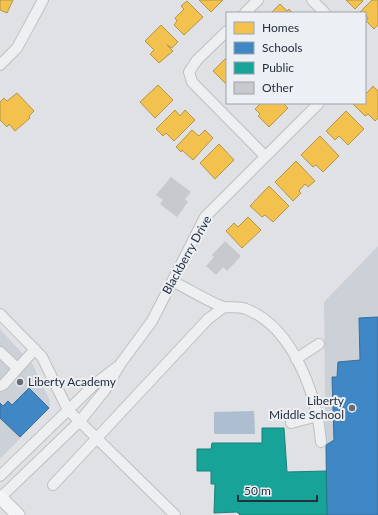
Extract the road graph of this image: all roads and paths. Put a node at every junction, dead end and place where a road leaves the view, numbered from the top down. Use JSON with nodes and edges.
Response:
{"nodes":[{"id":1,"x":43,"y":0,"type":"edge"},
{"id":2,"x":258,"y":0,"type":"edge"},
{"id":3,"x":312,"y":0,"type":"edge"},
{"id":4,"x":246,"y":12,"type":"edge"},
{"id":5,"x":324,"y":12,"type":"edge"},
{"id":6,"x":226,"y":32,"type":"edge"},
{"id":7,"x":0,"y":65,"type":"edge"},
{"id":8,"x":318,"y":104,"type":"edge"},
{"id":9,"x":265,"y":156,"type":"junction"},
{"id":10,"x":172,"y":281,"type":"junction"},
{"id":11,"x":224,"y":307,"type":"junction"},
{"id":12,"x":0,"y":314,"type":"edge"},
{"id":13,"x":320,"y":344,"type":"dead end"},
{"id":14,"x":35,"y":349,"type":"junction"},
{"id":15,"x":0,"y":352,"type":"edge"},
{"id":16,"x":296,"y":359,"type":"junction"},
{"id":17,"x":121,"y":363,"type":"junction"},
{"id":18,"x":17,"y":368,"type":"junction"},
{"id":19,"x":0,"y":386,"type":"edge"},
{"id":20,"x":68,"y":410,"type":"junction"},
{"id":21,"x":318,"y":416,"type":"junction"},
{"id":22,"x":80,"y":422,"type":"junction"},
{"id":23,"x":291,"y":423,"type":"dead end"},
{"id":24,"x":96,"y":439,"type":"junction"},
{"id":25,"x":320,"y":442,"type":"dead end"},
{"id":26,"x":0,"y":476,"type":"edge"},
{"id":27,"x":53,"y":485,"type":"dead end"},
{"id":28,"x":0,"y":498,"type":"edge"},
{"id":29,"x":18,"y":515,"type":"edge"},
{"id":30,"x":175,"y":515,"type":"edge"}],
"edges":[{"from":1,"to":7,"type":"street"},
{"from":2,"to":4,"type":"street"},
{"from":3,"to":5,"type":"street"},
{"from":6,"to":9,"type":"street"},
{"from":8,"to":9,"type":"street","name":"Blackberry Drive"},
{"from":9,"to":10,"type":"street","name":"Blackberry Drive"},
{"from":10,"to":11,"type":"street"},
{"from":10,"to":17,"type":"street","name":"Blackberry Drive"},
{"from":11,"to":16,"type":"street"},
{"from":11,"to":24,"type":"street"},
{"from":12,"to":14,"type":"street"},
{"from":13,"to":16,"type":"street"},
{"from":14,"to":18,"type":"street"},
{"from":14,"to":20,"type":"street"},
{"from":15,"to":18,"type":"street"},
{"from":16,"to":21,"type":"street"},
{"from":17,"to":20,"type":"street","name":"Blackberry Drive"},
{"from":17,"to":22,"type":"street","name":"Blackberry Drive"},
{"from":18,"to":19,"type":"street"},
{"from":20,"to":22,"type":"street"},
{"from":20,"to":26,"type":"street","name":"Blackberry Drive"},
{"from":21,"to":23,"type":"street"},
{"from":21,"to":25,"type":"street"},
{"from":22,"to":24,"type":"street"},
{"from":22,"to":28,"type":"street","name":"Blackberry Drive"},
{"from":24,"to":27,"type":"street"},
{"from":24,"to":30,"type":"street"},
{"from":28,"to":29,"type":"main road"}]}
